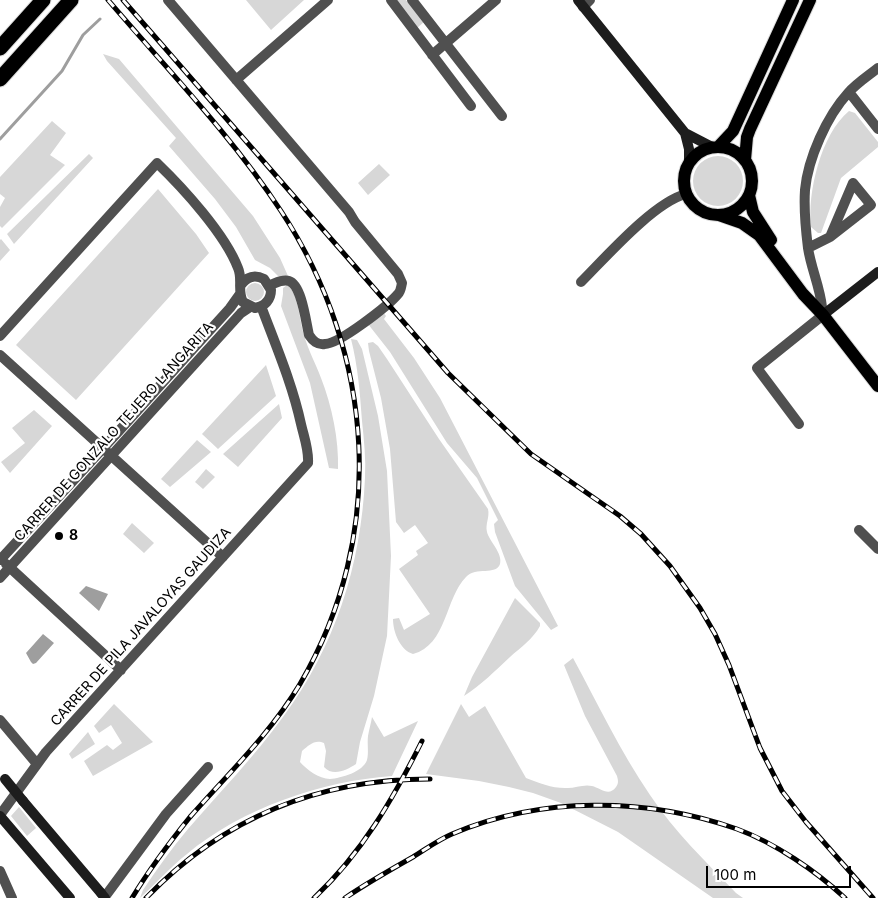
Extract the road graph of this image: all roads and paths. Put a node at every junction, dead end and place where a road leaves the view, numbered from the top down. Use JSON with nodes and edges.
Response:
{"nodes":[{"id":1,"x":43,"y":0,"type":"edge"},
{"id":2,"x":71,"y":0,"type":"edge"},
{"id":3,"x":168,"y":0,"type":"edge"},
{"id":4,"x":328,"y":0,"type":"edge"},
{"id":5,"x":390,"y":0,"type":"edge"},
{"id":6,"x":412,"y":0,"type":"edge"},
{"id":7,"x":496,"y":0,"type":"edge"},
{"id":8,"x":793,"y":0,"type":"edge"},
{"id":9,"x":810,"y":0,"type":"edge"},
{"id":10,"x":584,"y":2,"type":"edge"},
{"id":11,"x":446,"y":44,"type":"junction"},
{"id":12,"x":0,"y":48,"type":"edge"},
{"id":13,"x":432,"y":55,"type":"junction"},
{"id":14,"x":878,"y":68,"type":"edge"},
{"id":15,"x":0,"y":79,"type":"edge"},
{"id":16,"x":236,"y":80,"type":"junction"},
{"id":17,"x":849,"y":92,"type":"junction"},
{"id":18,"x":470,"y":106,"type":"dead end"},
{"id":19,"x":502,"y":116,"type":"dead end"},
{"id":20,"x":878,"y":128,"type":"edge"},
{"id":21,"x":685,"y":133,"type":"junction"},
{"id":22,"x":715,"y":147,"type":"junction"},
{"id":23,"x":745,"y":160,"type":"junction"},
{"id":24,"x":689,"y":162,"type":"junction"},
{"id":25,"x":686,"y":194,"type":"junction"},
{"id":26,"x":749,"y":195,"type":"junction"},
{"id":27,"x":719,"y":215,"type":"junction"},
{"id":28,"x":830,"y":237,"type":"junction"},
{"id":29,"x":808,"y":248,"type":"junction"},
{"id":30,"x":238,"y":268,"type":"junction"},
{"id":31,"x":878,"y":272,"type":"edge"},
{"id":32,"x":255,"y":276,"type":"junction"},
{"id":33,"x":581,"y":282,"type":"dead end"},
{"id":34,"x":270,"y":285,"type":"junction"},
{"id":35,"x":240,"y":290,"type":"junction"},
{"id":36,"x":255,"y":307,"type":"junction"},
{"id":37,"x":822,"y":311,"type":"junction"},
{"id":38,"x":0,"y":336,"type":"edge"},
{"id":39,"x":0,"y":355,"type":"edge"},
{"id":40,"x":878,"y":386,"type":"edge"},
{"id":41,"x":799,"y":424,"type":"dead end"},
{"id":42,"x":107,"y":452,"type":"junction"},
{"id":43,"x":859,"y":530,"type":"dead end"},
{"id":44,"x":878,"y":549,"type":"edge"},
{"id":45,"x":223,"y":557,"type":"junction"},
{"id":46,"x":0,"y":559,"type":"edge"},
{"id":47,"x":9,"y":567,"type":"junction"},
{"id":48,"x":0,"y":578,"type":"edge"},
{"id":49,"x":121,"y":670,"type":"junction"},
{"id":50,"x":0,"y":720,"type":"edge"},
{"id":51,"x":37,"y":764,"type":"junction"},
{"id":52,"x":208,"y":767,"type":"dead end"},
{"id":53,"x":3,"y":776,"type":"edge"},
{"id":54,"x":2,"y":818,"type":"edge"},
{"id":55,"x":0,"y":871,"type":"edge"},
{"id":56,"x":103,"y":896,"type":"edge"},
{"id":57,"x":12,"y":898,"type":"edge"},
{"id":58,"x":70,"y":898,"type":"edge"}],
"edges":[{"from":1,"to":12,"type":"highway"},
{"from":2,"to":15,"type":"highway"},
{"from":3,"to":16,"type":"street"},
{"from":4,"to":16,"type":"street"},
{"from":5,"to":13,"type":"street"},
{"from":6,"to":11,"type":"street"},
{"from":7,"to":11,"type":"street"},
{"from":8,"to":22,"type":"main road"},
{"from":9,"to":23,"type":"main road"},
{"from":10,"to":21,"type":"street"},
{"from":11,"to":13,"type":"street"},
{"from":11,"to":19,"type":"street"},
{"from":13,"to":18,"type":"street"},
{"from":14,"to":17,"type":"street"},
{"from":16,"to":34,"type":"street"},
{"from":17,"to":20,"type":"street"},
{"from":17,"to":29,"type":"street"},
{"from":21,"to":22,"type":"street"},
{"from":21,"to":24,"type":"street"},
{"from":22,"to":23,"type":"main road"},
{"from":22,"to":24,"type":"main road"},
{"from":23,"to":26,"type":"main road"},
{"from":24,"to":25,"type":"main road"},
{"from":25,"to":27,"type":"main road"},
{"from":25,"to":33,"type":"street"},
{"from":26,"to":27,"type":"main road"},
{"from":26,"to":37,"type":"main road"},
{"from":27,"to":37,"type":"main road"},
{"from":28,"to":28,"type":"street"},
{"from":28,"to":29,"type":"street"},
{"from":29,"to":37,"type":"street"},
{"from":30,"to":32,"type":"street"},
{"from":30,"to":35,"type":"street"},
{"from":30,"to":38,"type":"street"},
{"from":31,"to":37,"type":"street"},
{"from":32,"to":34,"type":"street"},
{"from":32,"to":35,"type":"street"},
{"from":34,"to":36,"type":"street"},
{"from":35,"to":36,"type":"street"},
{"from":35,"to":42,"type":"street","name":"CARRER DE GONZALO TEJERO LANGARITA"},
{"from":36,"to":42,"type":"street","name":"CARRER DE GONZALO TEJERO LANGARITA"},
{"from":36,"to":45,"type":"street","name":"CARRER DE PILA JAVALOYAS GAUDIZA"},
{"from":37,"to":40,"type":"main road"},
{"from":37,"to":41,"type":"street"},
{"from":39,"to":42,"type":"street"},
{"from":42,"to":45,"type":"street"},
{"from":42,"to":46,"type":"street","name":"CARRER DE GONZALO TEJERO LANGARITA"},
{"from":42,"to":47,"type":"street","name":"CARRER DE GONZALO TEJERO LANGARITA"},
{"from":43,"to":44,"type":"street"},
{"from":45,"to":49,"type":"street","name":"CARRER DE PILA JAVALOYAS GAUDIZA"},
{"from":46,"to":47,"type":"street"},
{"from":47,"to":48,"type":"street","name":"CARRER DE GONZALO TEJERO LANGARITA"},
{"from":47,"to":49,"type":"street"},
{"from":49,"to":51,"type":"street","name":"CARRER DE PILA JAVALOYAS GAUDIZA"},
{"from":50,"to":51,"type":"street"},
{"from":51,"to":54,"type":"street","name":"CARRER DE PILA JAVALOYAS GAUDIZA"},
{"from":52,"to":56,"type":"street"},
{"from":53,"to":56,"type":"street","bridge":true},
{"from":54,"to":58,"type":"street"},
{"from":55,"to":57,"type":"street"}]}
